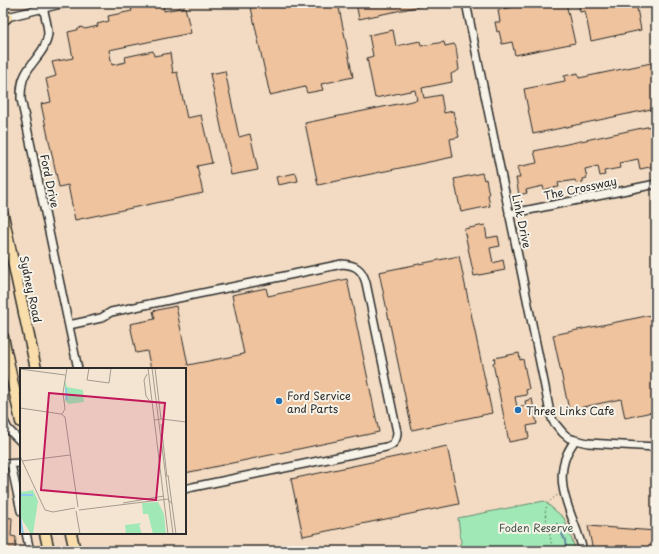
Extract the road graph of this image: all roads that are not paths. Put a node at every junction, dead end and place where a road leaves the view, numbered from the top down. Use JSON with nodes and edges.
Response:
{"nodes":[{"id":1,"x":65,"y":3,"type":"edge"},
{"id":2,"x":466,"y":3,"type":"edge"},
{"id":3,"x":43,"y":6,"type":"edge"},
{"id":4,"x":4,"y":18,"type":"edge"},
{"id":5,"x":656,"y":184,"type":"edge"},
{"id":6,"x":509,"y":214,"type":"junction"},
{"id":7,"x":3,"y":215,"type":"edge"},
{"id":8,"x":68,"y":325,"type":"junction"},
{"id":9,"x":3,"y":337,"type":"edge"},
{"id":10,"x":36,"y":368,"type":"edge"},
{"id":11,"x":78,"y":368,"type":"edge"},
{"id":12,"x":20,"y":417,"type":"edge"},
{"id":13,"x":3,"y":418,"type":"edge"},
{"id":14,"x":572,"y":439,"type":"junction"},
{"id":15,"x":20,"y":441,"type":"edge"},
{"id":16,"x":656,"y":447,"type":"edge"},
{"id":17,"x":20,"y":463,"type":"edge"},
{"id":18,"x":3,"y":464,"type":"edge"},
{"id":19,"x":11,"y":464,"type":"junction"},
{"id":20,"x":186,"y":489,"type":"edge"},
{"id":21,"x":20,"y":506,"type":"edge"},
{"id":22,"x":26,"y":534,"type":"edge"},
{"id":23,"x":45,"y":534,"type":"edge"},
{"id":24,"x":73,"y":542,"type":"edge"},
{"id":25,"x":30,"y":551,"type":"edge"},
{"id":26,"x":49,"y":551,"type":"edge"},
{"id":27,"x":81,"y":551,"type":"edge"},
{"id":28,"x":583,"y":551,"type":"edge"}],
"edges":[{"from":1,"to":3,"type":"street"},
{"from":2,"to":6,"type":"street","name":"Link Drive"},
{"from":3,"to":4,"type":"street"},
{"from":3,"to":8,"type":"street","name":"Ford Drive"},
{"from":5,"to":6,"type":"street","name":"The Crossway"},
{"from":6,"to":14,"type":"street","name":"Link Drive"},
{"from":7,"to":10,"type":"highway","name":"Sydney Road"},
{"from":8,"to":11,"type":"street","name":"Ford Drive"},
{"from":8,"to":20,"type":"street"},
{"from":9,"to":12,"type":"highway"},
{"from":13,"to":15,"type":"street"},
{"from":14,"to":16,"type":"street"},
{"from":14,"to":28,"type":"street"},
{"from":17,"to":19,"type":"street"},
{"from":18,"to":19,"type":"street"},
{"from":19,"to":21,"type":"street"},
{"from":22,"to":25,"type":"street"},
{"from":23,"to":26,"type":"highway"},
{"from":24,"to":27,"type":"street"}]}
